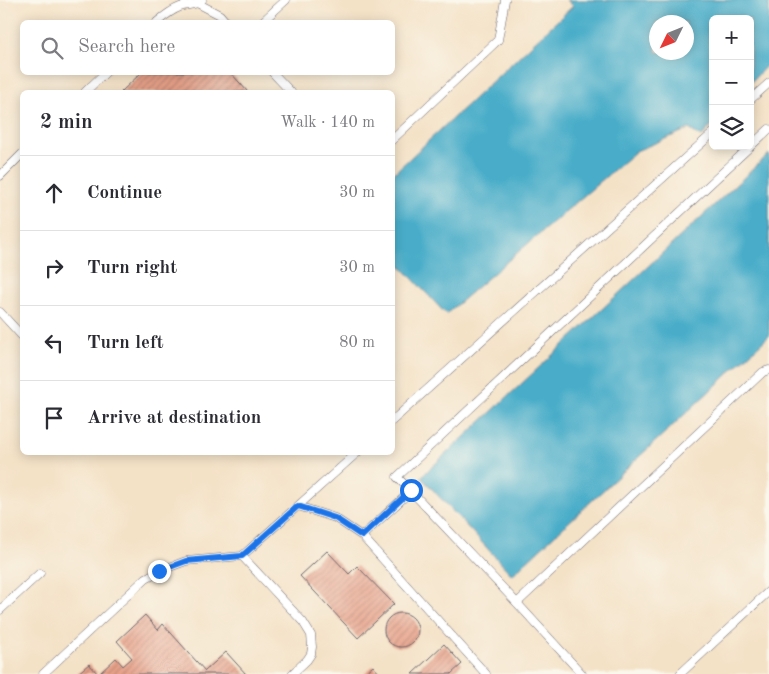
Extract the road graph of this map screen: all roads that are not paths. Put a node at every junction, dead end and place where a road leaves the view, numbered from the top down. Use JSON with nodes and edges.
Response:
{"nodes":[{"id":1,"x":286,"y":0,"type":"edge"},
{"id":2,"x":505,"y":0,"type":"edge"},
{"id":3,"x":201,"y":2,"type":"edge"},
{"id":4,"x":158,"y":20,"type":"edge"},
{"id":5,"x":224,"y":20,"type":"edge"},
{"id":6,"x":264,"y":20,"type":"edge"},
{"id":7,"x":103,"y":75,"type":"edge"},
{"id":8,"x":275,"y":75,"type":"edge"},
{"id":9,"x":769,"y":83,"type":"edge"},
{"id":10,"x":87,"y":90,"type":"edge"},
{"id":11,"x":289,"y":90,"type":"edge"},
{"id":12,"x":754,"y":96,"type":"edge"},
{"id":13,"x":769,"y":129,"type":"edge"},
{"id":14,"x":395,"y":137,"type":"edge"},
{"id":15,"x":709,"y":137,"type":"edge"},
{"id":16,"x":20,"y":156,"type":"edge"},
{"id":17,"x":0,"y":176,"type":"edge"},
{"id":18,"x":0,"y":312,"type":"edge"},
{"id":19,"x":20,"y":334,"type":"edge"},
{"id":20,"x":769,"y":370,"type":"edge"},
{"id":21,"x":395,"y":418,"type":"edge"},
{"id":22,"x":355,"y":455,"type":"edge"},
{"id":23,"x":411,"y":490,"type":"junction"},
{"id":24,"x":298,"y":506,"type":"junction"},
{"id":25,"x":362,"y":536,"type":"junction"},
{"id":26,"x":242,"y":556,"type":"junction"},
{"id":27,"x":40,"y":573,"type":"dead end"},
{"id":28,"x":769,"y":591,"type":"edge"},
{"id":29,"x":517,"y":602,"type":"junction"},
{"id":30,"x":0,"y":610,"type":"edge"},
{"id":31,"x":43,"y":674,"type":"edge"},
{"id":32,"x":292,"y":674,"type":"edge"},
{"id":33,"x":486,"y":674,"type":"edge"},
{"id":34,"x":582,"y":674,"type":"edge"},
{"id":35,"x":680,"y":674,"type":"edge"}],
"edges":[{"from":1,"to":6,"type":"lane"},
{"from":2,"to":14,"type":"lane"},
{"from":3,"to":4,"type":"lane"},
{"from":3,"to":5,"type":"lane"},
{"from":7,"to":10,"type":"lane"},
{"from":8,"to":11,"type":"lane"},
{"from":9,"to":12,"type":"lane"},
{"from":13,"to":23,"type":"lane"},
{"from":15,"to":21,"type":"lane"},
{"from":16,"to":17,"type":"lane"},
{"from":18,"to":19,"type":"lane"},
{"from":20,"to":29,"type":"lane"},
{"from":22,"to":24,"type":"lane"},
{"from":23,"to":25,"type":"lane"},
{"from":23,"to":29,"type":"lane"},
{"from":24,"to":25,"type":"lane"},
{"from":24,"to":26,"type":"lane"},
{"from":25,"to":33,"type":"lane"},
{"from":26,"to":31,"type":"lane"},
{"from":26,"to":32,"type":"lane"},
{"from":27,"to":30,"type":"lane"},
{"from":28,"to":35,"type":"lane"},
{"from":29,"to":34,"type":"lane"}]}
